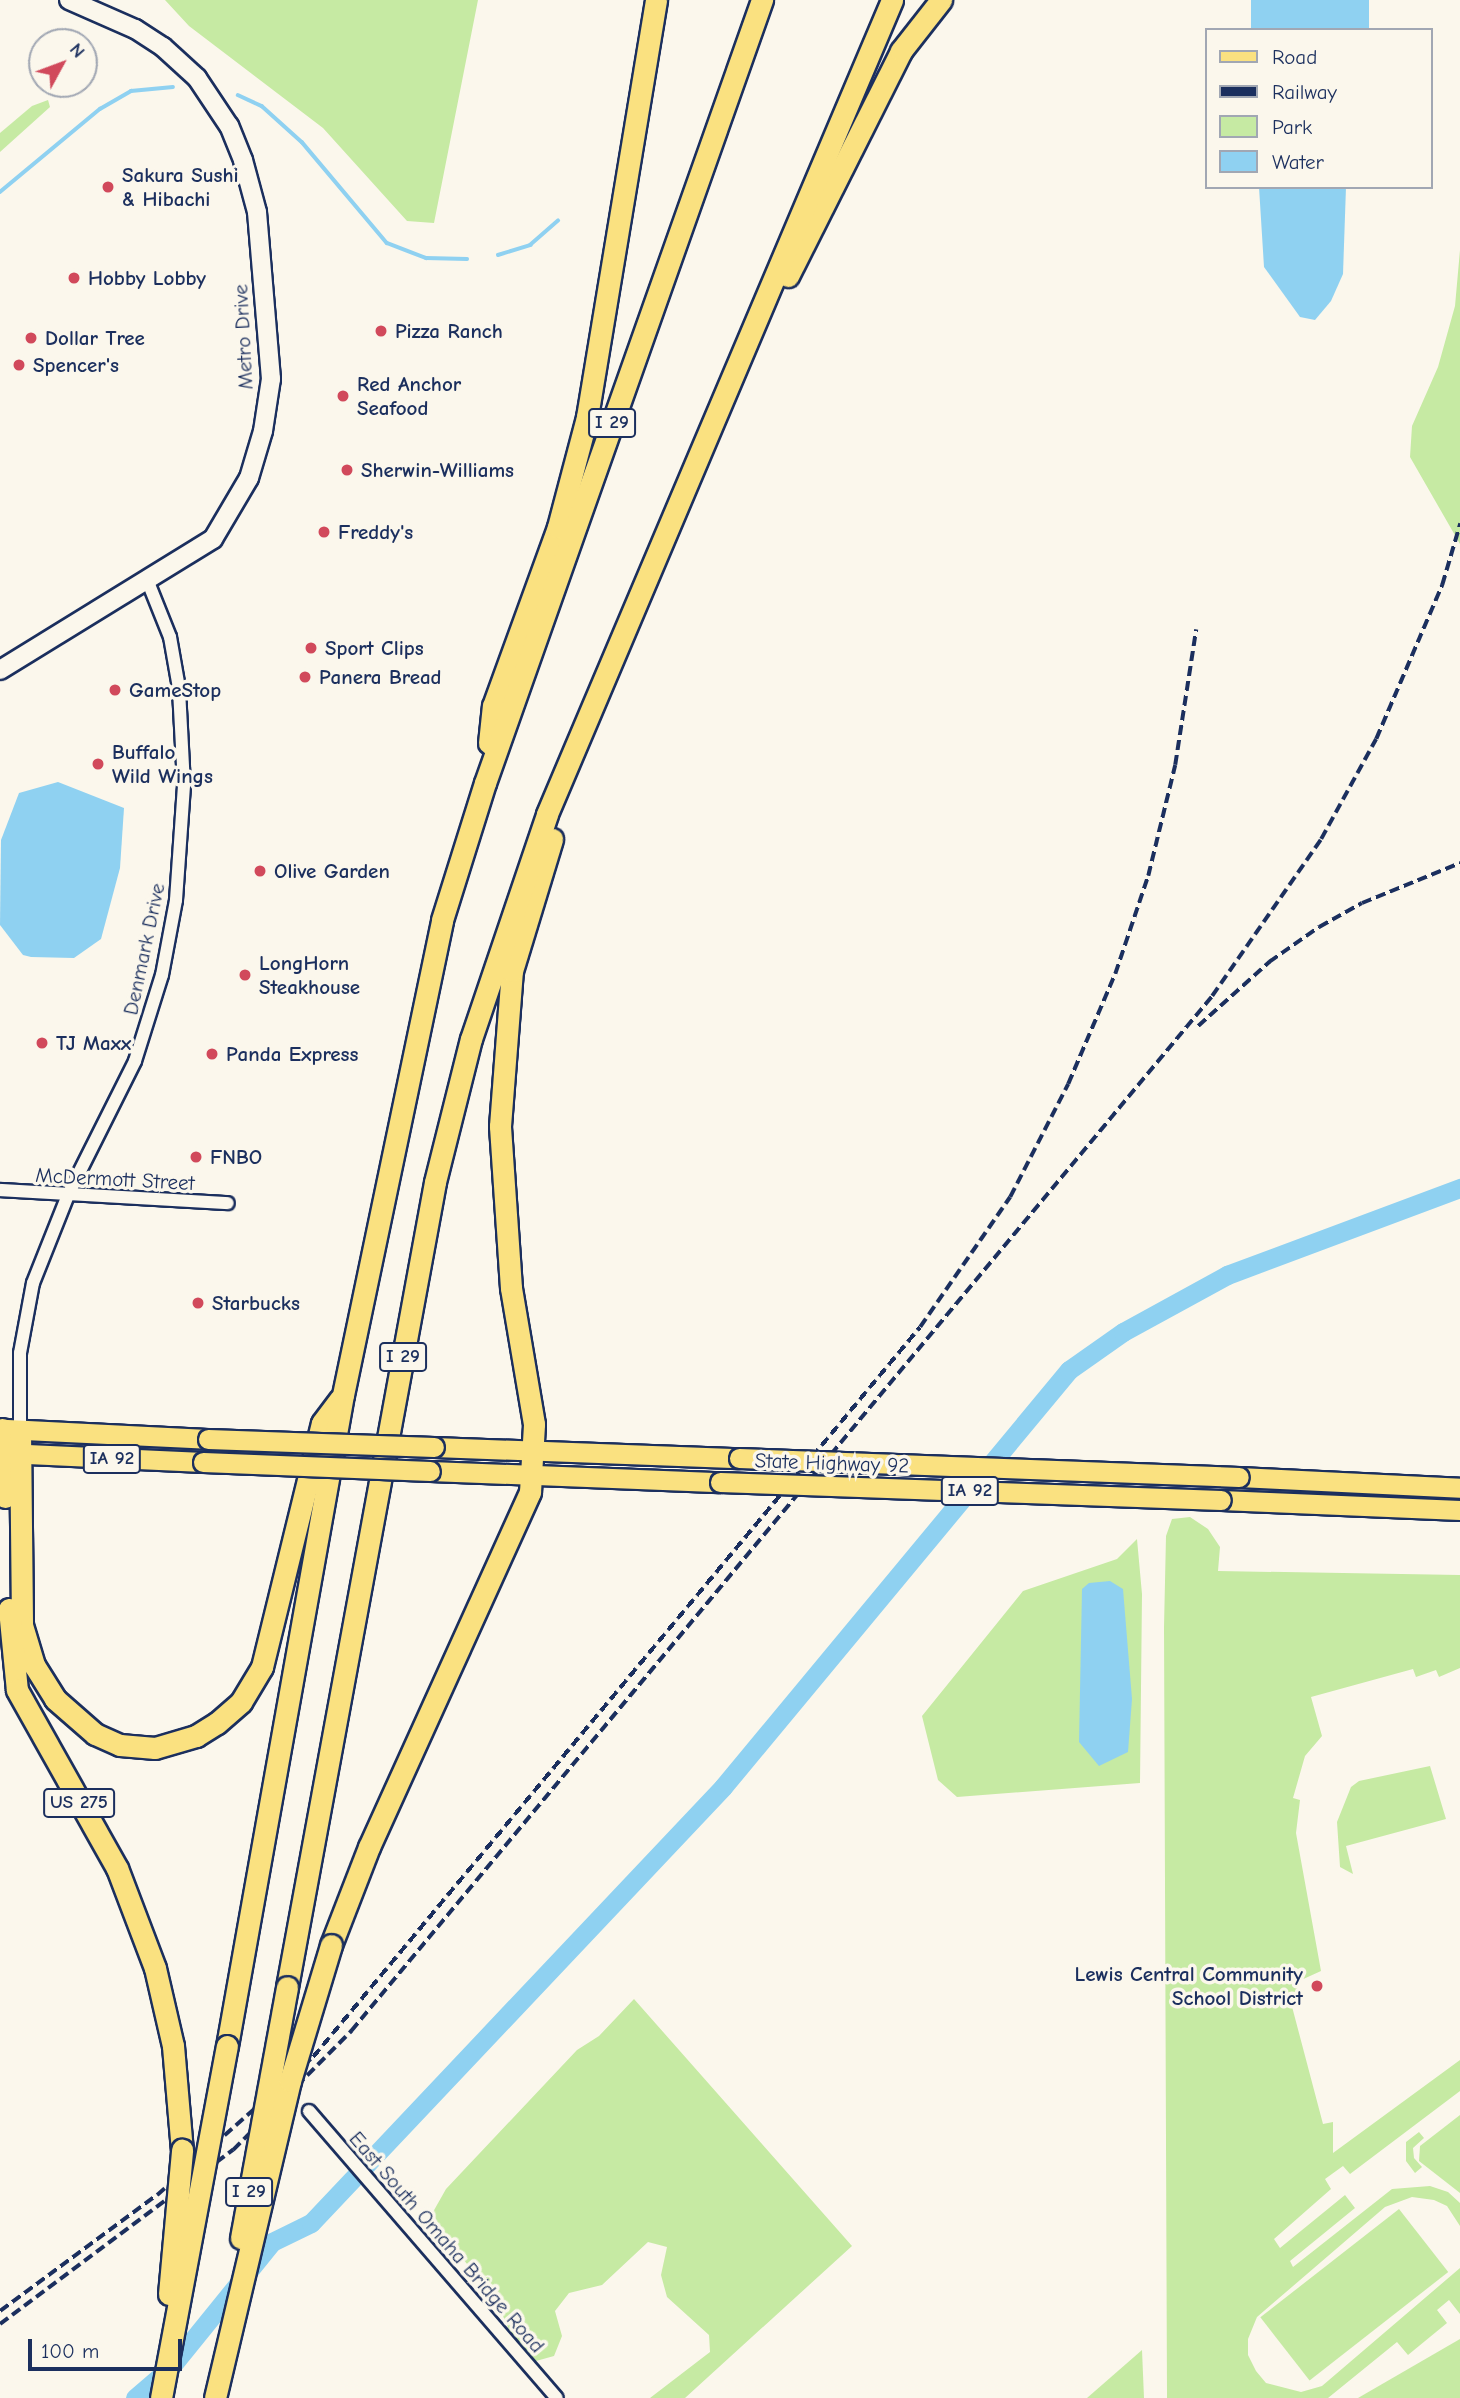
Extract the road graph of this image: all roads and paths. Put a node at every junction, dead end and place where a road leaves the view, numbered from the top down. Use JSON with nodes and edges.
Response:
{"nodes":[{"id":1,"x":69,"y":0,"type":"edge"},
{"id":2,"x":656,"y":0,"type":"edge"},
{"id":3,"x":762,"y":0,"type":"edge"},
{"id":4,"x":770,"y":0,"type":"edge"},
{"id":5,"x":892,"y":0,"type":"edge"},
{"id":6,"x":941,"y":0,"type":"edge"},
{"id":7,"x":741,"y":62,"type":"junction"},
{"id":8,"x":751,"y":330,"type":"junction"},
{"id":9,"x":148,"y":582,"type":"junction"},
{"id":10,"x":0,"y":670,"type":"edge"},
{"id":11,"x":579,"y":743,"type":"junction"},
{"id":12,"x":485,"y":783,"type":"junction"},
{"id":13,"x":0,"y":1190,"type":"edge"},
{"id":14,"x":68,"y":1195,"type":"junction"},
{"id":15,"x":228,"y":1203,"type":"dead end"},
{"id":16,"x":343,"y":1395,"type":"junction"},
{"id":17,"x":7,"y":1429,"type":"edge"},
{"id":18,"x":533,"y":1451,"type":"junction"},
{"id":19,"x":7,"y":1453,"type":"edge"},
{"id":20,"x":531,"y":1474,"type":"junction"},
{"id":21,"x":1460,"y":1488,"type":"edge"},
{"id":22,"x":1460,"y":1510,"type":"edge"},
{"id":23,"x":310,"y":2111,"type":"dead end"},
{"id":24,"x":159,"y":2398,"type":"edge"},
{"id":25,"x":213,"y":2398,"type":"edge"},
{"id":26,"x":556,"y":2398,"type":"edge"}],
"edges":[{"from":1,"to":9,"type":"street","name":"Metro Drive"},
{"from":2,"to":12,"type":"highway"},
{"from":3,"to":7,"type":"highway","number":"I 29"},
{"from":4,"to":7,"type":"highway"},
{"from":5,"to":8,"type":"highway","number":"I 29"},
{"from":6,"to":8,"type":"highway"},
{"from":7,"to":12,"type":"highway","number":"I 29"},
{"from":8,"to":11,"type":"highway","number":"I 29"},
{"from":9,"to":10,"type":"street","name":"Metro Drive"},
{"from":9,"to":14,"type":"street","name":"Denmark Drive"},
{"from":11,"to":18,"type":"highway"},
{"from":11,"to":25,"type":"highway","number":"I 29","bridge":true},
{"from":12,"to":16,"type":"highway","number":"I 29"},
{"from":13,"to":14,"type":"street","name":"McDermott Street"},
{"from":14,"to":15,"type":"street","name":"McDermott Street"},
{"from":14,"to":17,"type":"street","name":"Denmark Drive"},
{"from":16,"to":19,"type":"highway"},
{"from":16,"to":24,"type":"highway","number":"I 29","bridge":true},
{"from":17,"to":18,"type":"main road","name":"State Highway 92","bridge":true},
{"from":17,"to":19,"type":"highway"},
{"from":18,"to":20,"type":"highway"},
{"from":18,"to":21,"type":"main road","name":"State Highway 92","number":"IA 92","bridge":true},
{"from":19,"to":20,"type":"main road","name":"State Highway 92","number":"IA 92","bridge":true},
{"from":19,"to":24,"type":"highway","number":"US 275","bridge":true},
{"from":20,"to":22,"type":"main road","name":"State Highway 92","number":"IA 92","bridge":true},
{"from":20,"to":25,"type":"highway","bridge":true},
{"from":23,"to":26,"type":"street","name":"East South Omaha Bridge Road"}]}
